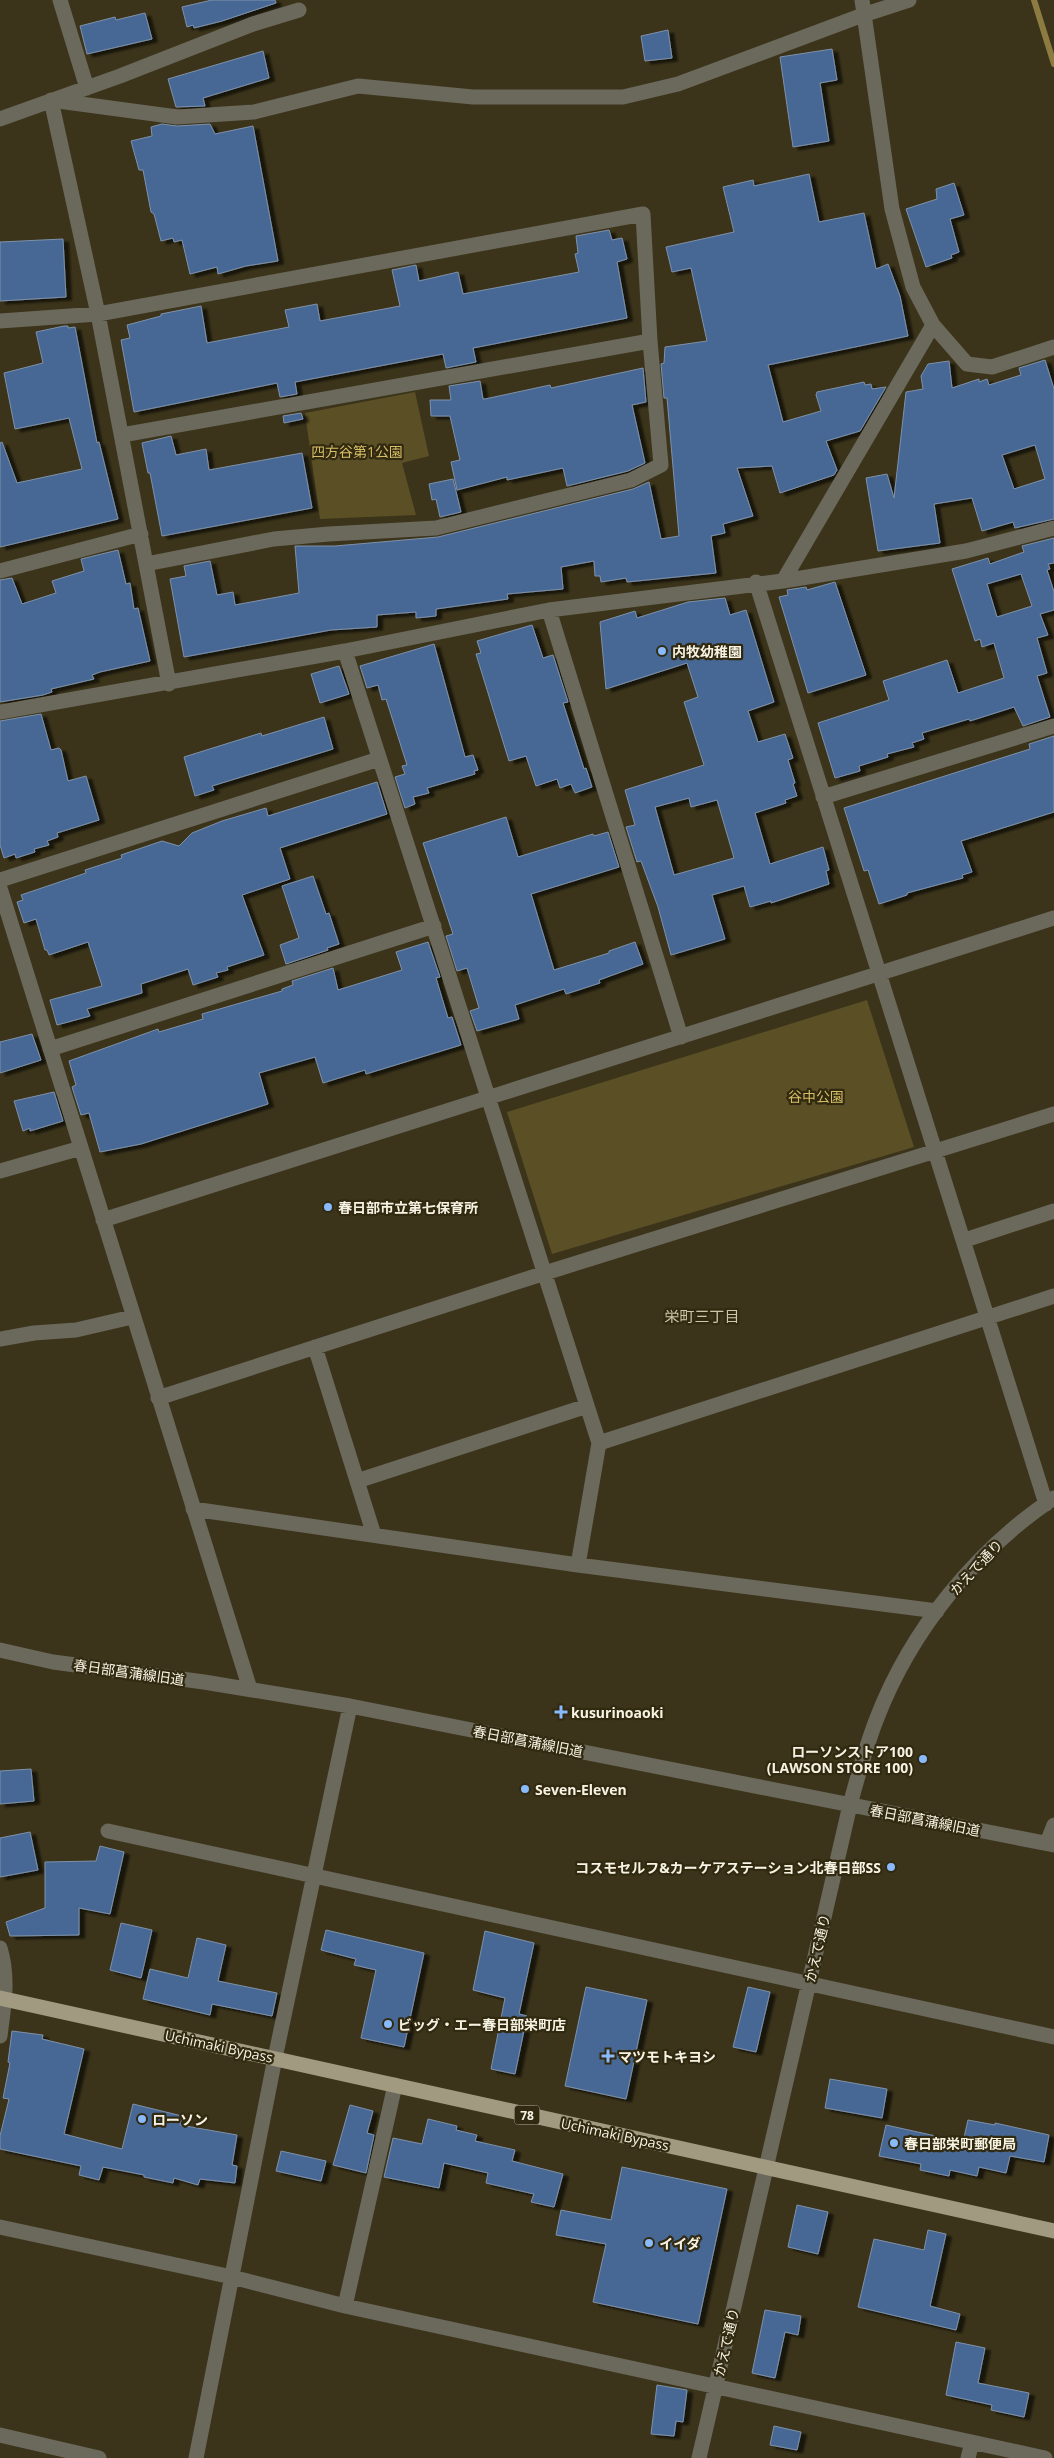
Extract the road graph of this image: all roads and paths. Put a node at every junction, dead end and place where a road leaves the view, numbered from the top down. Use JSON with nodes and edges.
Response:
{"nodes":[{"id":1,"x":60,"y":0,"type":"edge"},
{"id":2,"x":909,"y":0,"type":"edge"},
{"id":3,"x":862,"y":7,"type":"edge"},
{"id":4,"x":298,"y":10,"type":"dead end"},
{"id":5,"x":87,"y":88,"type":"junction"},
{"id":6,"x":51,"y":100,"type":"junction"},
{"id":7,"x":0,"y":119,"type":"edge"},
{"id":8,"x":98,"y":314,"type":"junction"},
{"id":9,"x":0,"y":321,"type":"edge"},
{"id":10,"x":933,"y":325,"type":"junction"},
{"id":11,"x":650,"y":341,"type":"junction"},
{"id":12,"x":1054,"y":347,"type":"edge"},
{"id":13,"x":122,"y":435,"type":"junction"},
{"id":14,"x":1054,"y":528,"type":"edge"},
{"id":15,"x":141,"y":534,"type":"junction"},
{"id":16,"x":146,"y":564,"type":"junction"},
{"id":17,"x":0,"y":571,"type":"edge"},
{"id":18,"x":783,"y":580,"type":"junction"},
{"id":19,"x":756,"y":582,"type":"junction"},
{"id":20,"x":549,"y":610,"type":"junction"},
{"id":21,"x":345,"y":651,"type":"junction"},
{"id":22,"x":169,"y":684,"type":"junction"},
{"id":23,"x":0,"y":712,"type":"edge"},
{"id":24,"x":1054,"y":726,"type":"edge"},
{"id":25,"x":379,"y":759,"type":"junction"},
{"id":26,"x":823,"y":797,"type":"junction"},
{"id":27,"x":0,"y":880,"type":"edge"},
{"id":28,"x":0,"y":888,"type":"edge"},
{"id":29,"x":1054,"y":918,"type":"edge"},
{"id":30,"x":434,"y":926,"type":"junction"},
{"id":31,"x":879,"y":974,"type":"junction"},
{"id":32,"x":681,"y":1037,"type":"junction"},
{"id":33,"x":50,"y":1049,"type":"junction"},
{"id":34,"x":489,"y":1099,"type":"junction"},
{"id":35,"x":1054,"y":1114,"type":"edge"},
{"id":36,"x":80,"y":1148,"type":"junction"},
{"id":37,"x":937,"y":1152,"type":"junction"},
{"id":38,"x":0,"y":1171,"type":"edge"},
{"id":39,"x":1054,"y":1211,"type":"edge"},
{"id":40,"x":103,"y":1220,"type":"junction"},
{"id":41,"x":965,"y":1240,"type":"junction"},
{"id":42,"x":545,"y":1273,"type":"junction"},
{"id":43,"x":1054,"y":1296,"type":"edge"},
{"id":44,"x":989,"y":1316,"type":"junction"},
{"id":45,"x":132,"y":1317,"type":"junction"},
{"id":46,"x":0,"y":1339,"type":"edge"},
{"id":47,"x":315,"y":1347,"type":"junction"},
{"id":48,"x":158,"y":1398,"type":"junction"},
{"id":49,"x":587,"y":1406,"type":"junction"},
{"id":50,"x":599,"y":1443,"type":"junction"},
{"id":51,"x":357,"y":1480,"type":"junction"},
{"id":52,"x":1050,"y":1501,"type":"edge"},
{"id":53,"x":192,"y":1509,"type":"junction"},
{"id":54,"x":374,"y":1536,"type":"junction"},
{"id":55,"x":578,"y":1565,"type":"junction"},
{"id":56,"x":937,"y":1611,"type":"junction"},
{"id":57,"x":0,"y":1650,"type":"edge"},
{"id":58,"x":250,"y":1689,"type":"junction"},
{"id":59,"x":350,"y":1706,"type":"junction"},
{"id":60,"x":850,"y":1805,"type":"junction"},
{"id":61,"x":1054,"y":1825,"type":"edge"},
{"id":62,"x":108,"y":1831,"type":"dead end"},
{"id":63,"x":1051,"y":1844,"type":"edge"},
{"id":64,"x":315,"y":1875,"type":"junction"},
{"id":65,"x":0,"y":1948,"type":"edge"},
{"id":66,"x":809,"y":1983,"type":"junction"},
{"id":67,"x":3,"y":1998,"type":"edge"},
{"id":68,"x":0,"y":2036,"type":"edge"},
{"id":69,"x":1054,"y":2038,"type":"edge"},
{"id":70,"x":275,"y":2058,"type":"junction"},
{"id":71,"x":395,"y":2085,"type":"junction"},
{"id":72,"x":766,"y":2167,"type":"junction"},
{"id":73,"x":0,"y":2227,"type":"edge"},
{"id":74,"x":1054,"y":2231,"type":"edge"},
{"id":75,"x":232,"y":2277,"type":"junction"},
{"id":76,"x":345,"y":2306,"type":"junction"},
{"id":77,"x":716,"y":2387,"type":"junction"},
{"id":78,"x":0,"y":2435,"type":"edge"},
{"id":79,"x":972,"y":2442,"type":"junction"},
{"id":80,"x":99,"y":2458,"type":"edge"},
{"id":81,"x":196,"y":2458,"type":"edge"},
{"id":82,"x":699,"y":2458,"type":"edge"},
{"id":83,"x":968,"y":2458,"type":"edge"},
{"id":84,"x":1045,"y":2458,"type":"edge"}],
"edges":[{"from":1,"to":5,"type":"street"},
{"from":2,"to":3,"type":"street"},
{"from":3,"to":6,"type":"street"},
{"from":3,"to":10,"type":"street"},
{"from":4,"to":5,"type":"street"},
{"from":5,"to":6,"type":"street"},
{"from":6,"to":7,"type":"street"},
{"from":6,"to":8,"type":"street"},
{"from":8,"to":9,"type":"street"},
{"from":8,"to":11,"type":"street"},
{"from":8,"to":13,"type":"street"},
{"from":10,"to":12,"type":"street"},
{"from":10,"to":18,"type":"street"},
{"from":11,"to":13,"type":"street"},
{"from":11,"to":16,"type":"street"},
{"from":13,"to":15,"type":"street"},
{"from":14,"to":18,"type":"street"},
{"from":15,"to":16,"type":"street"},
{"from":15,"to":17,"type":"street"},
{"from":16,"to":22,"type":"street"},
{"from":18,"to":19,"type":"street"},
{"from":19,"to":20,"type":"street"},
{"from":19,"to":26,"type":"street"},
{"from":20,"to":21,"type":"street"},
{"from":20,"to":32,"type":"street"},
{"from":21,"to":22,"type":"street"},
{"from":21,"to":25,"type":"street"},
{"from":22,"to":23,"type":"street"},
{"from":24,"to":26,"type":"street"},
{"from":25,"to":27,"type":"street"},
{"from":25,"to":30,"type":"street"},
{"from":26,"to":31,"type":"street"},
{"from":28,"to":33,"type":"street"},
{"from":29,"to":31,"type":"street"},
{"from":30,"to":33,"type":"street"},
{"from":30,"to":34,"type":"street"},
{"from":31,"to":32,"type":"street"},
{"from":31,"to":37,"type":"street"},
{"from":32,"to":34,"type":"street"},
{"from":33,"to":36,"type":"street"},
{"from":34,"to":40,"type":"street"},
{"from":34,"to":42,"type":"street"},
{"from":35,"to":37,"type":"street"},
{"from":36,"to":38,"type":"street"},
{"from":36,"to":40,"type":"street"},
{"from":37,"to":41,"type":"street"},
{"from":37,"to":42,"type":"street"},
{"from":39,"to":41,"type":"street"},
{"from":40,"to":45,"type":"street"},
{"from":41,"to":44,"type":"street"},
{"from":42,"to":47,"type":"street"},
{"from":42,"to":49,"type":"street"},
{"from":43,"to":44,"type":"street"},
{"from":44,"to":50,"type":"street"},
{"from":44,"to":52,"type":"street"},
{"from":45,"to":46,"type":"street"},
{"from":45,"to":48,"type":"street"},
{"from":47,"to":48,"type":"street"},
{"from":47,"to":51,"type":"street"},
{"from":48,"to":53,"type":"street"},
{"from":49,"to":50,"type":"street"},
{"from":49,"to":51,"type":"street"},
{"from":50,"to":55,"type":"street"},
{"from":51,"to":54,"type":"street"},
{"from":52,"to":56,"type":"street","name":"かえで通り"},
{"from":53,"to":54,"type":"street"},
{"from":53,"to":58,"type":"street"},
{"from":54,"to":55,"type":"street"},
{"from":55,"to":56,"type":"street"},
{"from":56,"to":60,"type":"street","name":"かえで通り"},
{"from":57,"to":58,"type":"street","name":"春日部菖蒲線旧道"},
{"from":58,"to":59,"type":"street","name":"春日部菖蒲線旧道"},
{"from":59,"to":60,"type":"street","name":"春日部菖蒲線旧道"},
{"from":59,"to":64,"type":"street"},
{"from":60,"to":63,"type":"street","name":"春日部菖蒲線旧道"},
{"from":60,"to":66,"type":"street","name":"かえで通り"},
{"from":61,"to":63,"type":"street"},
{"from":62,"to":64,"type":"street"},
{"from":64,"to":66,"type":"street"},
{"from":64,"to":70,"type":"street"},
{"from":65,"to":67,"type":"street"},
{"from":66,"to":69,"type":"street"},
{"from":66,"to":72,"type":"street","name":"かえで通り"},
{"from":67,"to":68,"type":"street"},
{"from":67,"to":70,"type":"main road","name":"Uchimaki Bypass","number":"78"},
{"from":70,"to":71,"type":"main road","name":"Uchimaki Bypass","number":"78"},
{"from":70,"to":75,"type":"street"},
{"from":71,"to":72,"type":"main road","name":"Uchimaki Bypass","number":"78"},
{"from":71,"to":76,"type":"street"},
{"from":72,"to":74,"type":"main road","name":"Uchimaki Bypass","number":"78"},
{"from":72,"to":77,"type":"street","name":"かえで通り"},
{"from":73,"to":75,"type":"street"},
{"from":75,"to":76,"type":"street"},
{"from":75,"to":81,"type":"street"},
{"from":76,"to":77,"type":"street"},
{"from":77,"to":79,"type":"street"},
{"from":77,"to":82,"type":"street","name":"かえで通り"},
{"from":78,"to":80,"type":"street"},
{"from":79,"to":83,"type":"street"},
{"from":79,"to":84,"type":"street"}]}
